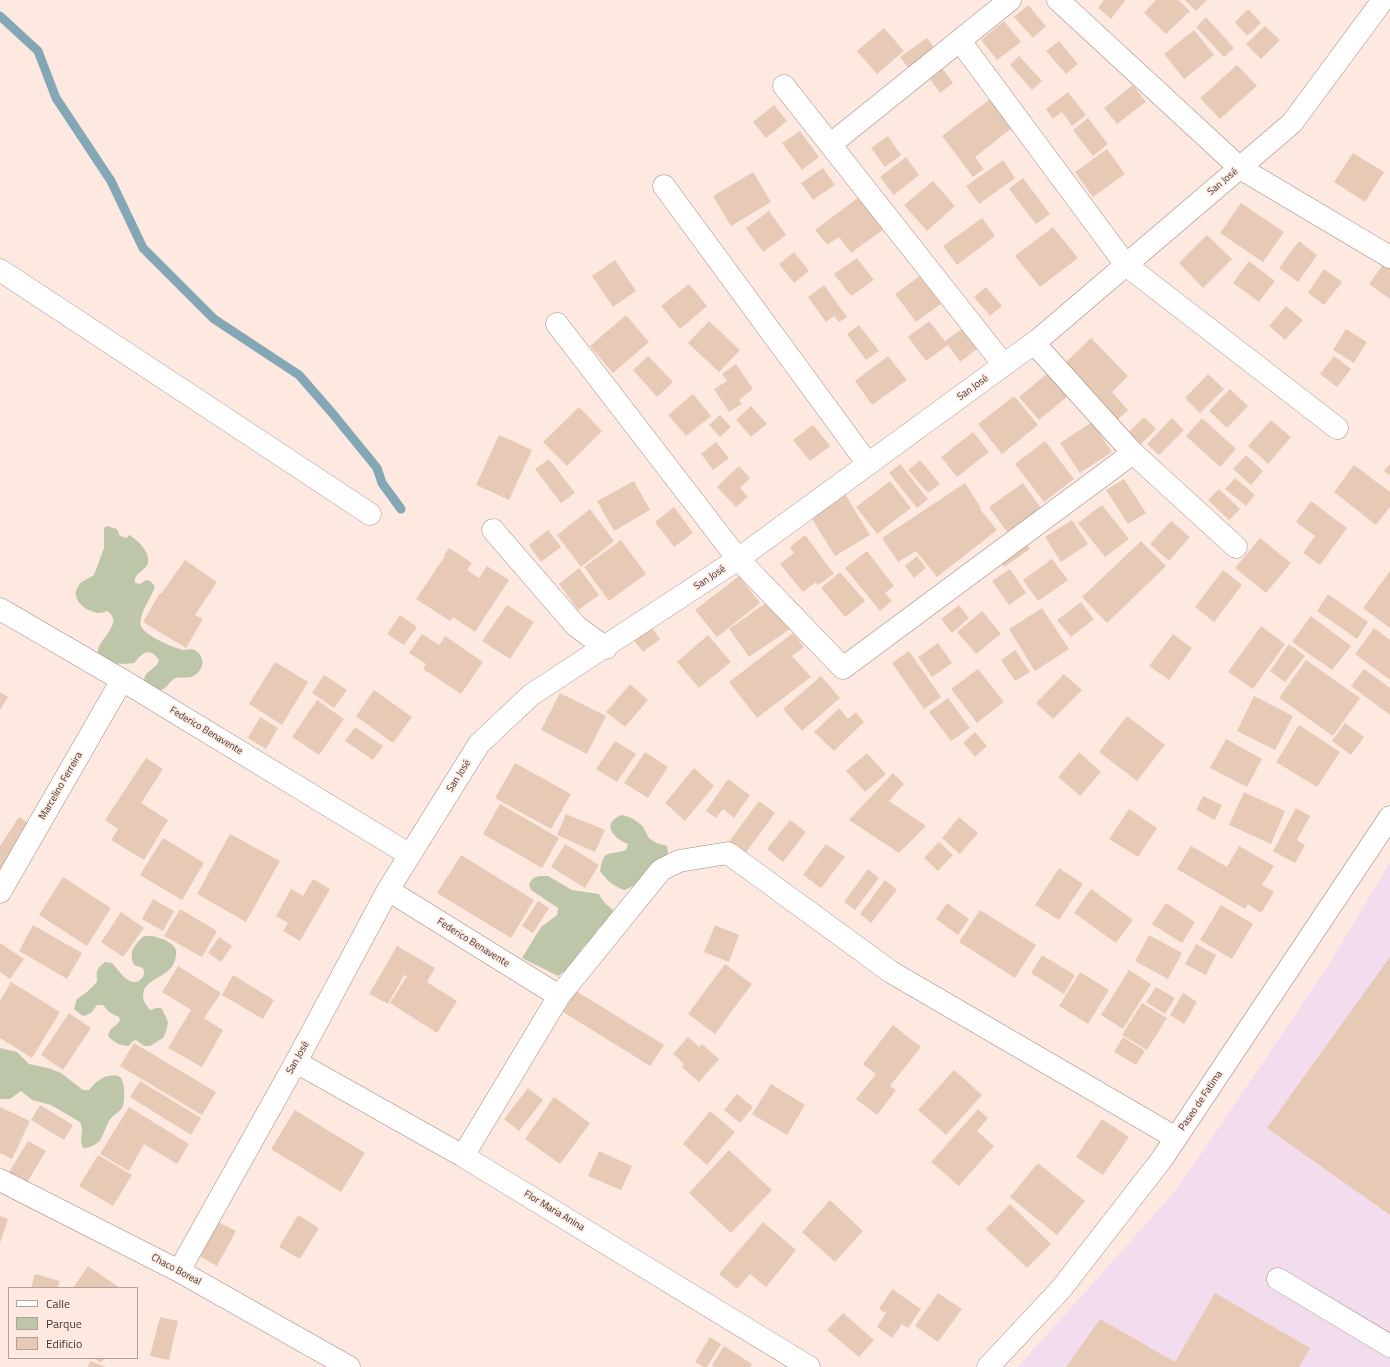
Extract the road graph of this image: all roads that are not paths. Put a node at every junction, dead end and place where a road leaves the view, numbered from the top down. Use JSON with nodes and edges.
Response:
{"nodes":[{"id":1,"x":1010,"y":0,"type":"edge"},
{"id":2,"x":1058,"y":0,"type":"edge"},
{"id":3,"x":1383,"y":0,"type":"edge"},
{"id":4,"x":960,"y":41,"type":"junction"},
{"id":5,"x":784,"y":86,"type":"dead end"},
{"id":6,"x":831,"y":144,"type":"junction"},
{"id":7,"x":1240,"y":168,"type":"junction"},
{"id":8,"x":664,"y":186,"type":"dead end"},
{"id":9,"x":1390,"y":256,"type":"edge"},
{"id":10,"x":1126,"y":265,"type":"junction"},
{"id":11,"x":0,"y":270,"type":"edge"},
{"id":12,"x":557,"y":324,"type":"dead end"},
{"id":13,"x":1034,"y":343,"type":"junction"},
{"id":14,"x":1004,"y":365,"type":"junction"},
{"id":15,"x":1337,"y":428,"type":"dead end"},
{"id":16,"x":1133,"y":453,"type":"junction"},
{"id":17,"x":868,"y":464,"type":"junction"},
{"id":18,"x":370,"y":514,"type":"dead end"},
{"id":19,"x":493,"y":530,"type":"dead end"},
{"id":20,"x":1236,"y":548,"type":"dead end"},
{"id":21,"x":738,"y":559,"type":"junction"},
{"id":22,"x":0,"y":609,"type":"edge"},
{"id":23,"x":606,"y":648,"type":"junction"},
{"id":24,"x":122,"y":680,"type":"junction"},
{"id":25,"x":1390,"y":818,"type":"edge"},
{"id":26,"x":410,"y":855,"type":"junction"},
{"id":27,"x":388,"y":890,"type":"junction"},
{"id":28,"x":0,"y":892,"type":"edge"},
{"id":29,"x":559,"y":996,"type":"junction"},
{"id":30,"x":296,"y":1062,"type":"junction"},
{"id":31,"x":1176,"y":1138,"type":"junction"},
{"id":32,"x":463,"y":1156,"type":"junction"},
{"id":33,"x":0,"y":1180,"type":"edge"},
{"id":34,"x":180,"y":1271,"type":"junction"},
{"id":35,"x":1278,"y":1279,"type":"dead end"},
{"id":36,"x":1390,"y":1346,"type":"edge"},
{"id":37,"x":349,"y":1367,"type":"edge"},
{"id":38,"x":809,"y":1367,"type":"edge"},
{"id":39,"x":988,"y":1367,"type":"edge"}],
"edges":[{"from":1,"to":4,"type":"street"},
{"from":2,"to":7,"type":"street"},
{"from":3,"to":7,"type":"street","name":"San José"},
{"from":4,"to":6,"type":"street"},
{"from":4,"to":10,"type":"street"},
{"from":5,"to":6,"type":"street"},
{"from":6,"to":14,"type":"street"},
{"from":7,"to":9,"type":"street"},
{"from":7,"to":10,"type":"street","name":"San José"},
{"from":8,"to":17,"type":"street"},
{"from":10,"to":13,"type":"street","name":"San José"},
{"from":10,"to":15,"type":"street"},
{"from":11,"to":18,"type":"street"},
{"from":12,"to":21,"type":"street"},
{"from":13,"to":14,"type":"street","name":"San José"},
{"from":13,"to":16,"type":"street"},
{"from":14,"to":17,"type":"street","name":"San José"},
{"from":16,"to":20,"type":"street"},
{"from":16,"to":21,"type":"street"},
{"from":17,"to":21,"type":"street","name":"San José"},
{"from":19,"to":23,"type":"street"},
{"from":21,"to":23,"type":"street","name":"San José"},
{"from":22,"to":24,"type":"street","name":"Federico Benavente"},
{"from":23,"to":26,"type":"street","name":"San José"},
{"from":24,"to":26,"type":"street","name":"Federico Benavente"},
{"from":24,"to":28,"type":"street","name":"Marcelino Ferreira"},
{"from":25,"to":31,"type":"street","name":"Paseo de Fatima"},
{"from":26,"to":27,"type":"street","name":"San José"},
{"from":27,"to":29,"type":"street","name":"Federico Benavente"},
{"from":27,"to":30,"type":"street","name":"San José"},
{"from":29,"to":31,"type":"street"},
{"from":29,"to":32,"type":"street"},
{"from":30,"to":32,"type":"street","name":"Flor Maria Anina"},
{"from":30,"to":34,"type":"street","name":"San José"},
{"from":31,"to":39,"type":"street","name":"Paseo de Fatima"},
{"from":32,"to":38,"type":"street","name":"Flor Maria Anina"},
{"from":33,"to":34,"type":"street","name":"Chaco Boreal"},
{"from":34,"to":37,"type":"street","name":"Chaco Boreal"},
{"from":35,"to":36,"type":"street"}]}
